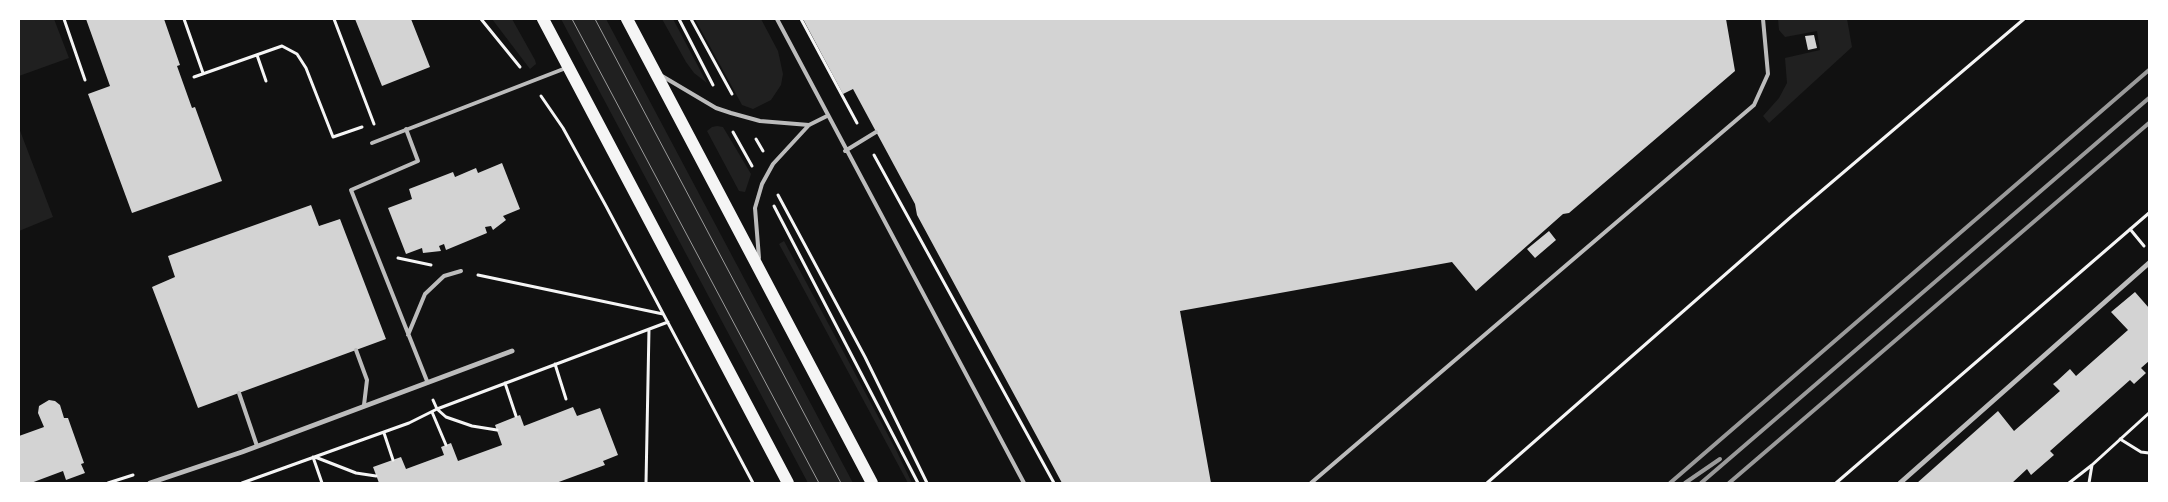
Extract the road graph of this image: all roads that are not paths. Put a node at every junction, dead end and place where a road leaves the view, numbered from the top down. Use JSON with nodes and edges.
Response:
{"nodes":[{"id":1,"x":543,"y":19,"type":"edge"},
{"id":2,"x":627,"y":19,"type":"edge"},
{"id":3,"x":777,"y":19,"type":"edge"},
{"id":4,"x":1762,"y":19,"type":"edge"},
{"id":5,"x":568,"y":67,"type":"junction"},
{"id":6,"x":655,"y":72,"type":"junction"},
{"id":7,"x":826,"y":116,"type":"junction"},
{"id":8,"x":809,"y":125,"type":"junction"},
{"id":9,"x":406,"y":130,"type":"junction"},
{"id":10,"x":876,"y":132,"type":"dead end"},
{"id":11,"x":372,"y":143,"type":"dead end"},
{"id":12,"x":845,"y":151,"type":"junction"},
{"id":13,"x":2149,"y":263,"type":"edge"},
{"id":14,"x":461,"y":272,"type":"road end"},
{"id":15,"x":760,"y":273,"type":"junction"},
{"id":16,"x":408,"y":335,"type":"junction"},
{"id":17,"x":356,"y":350,"type":"dead end"},
{"id":18,"x":512,"y":351,"type":"dead end"},
{"id":19,"x":427,"y":381,"type":"junction"},
{"id":20,"x":239,"y":393,"type":"dead end"},
{"id":21,"x":364,"y":404,"type":"junction"},
{"id":22,"x":257,"y":446,"type":"junction"},
{"id":23,"x":163,"y":481,"type":"edge"},
{"id":24,"x":150,"y":483,"type":"edge"},
{"id":25,"x":788,"y":483,"type":"edge"},
{"id":26,"x":872,"y":483,"type":"edge"},
{"id":27,"x":1024,"y":483,"type":"edge"},
{"id":28,"x":1311,"y":483,"type":"edge"},
{"id":29,"x":1900,"y":483,"type":"edge"}],
"edges":[{"from":1,"to":5,"type":"main road"},
{"from":2,"to":6,"type":"main road"},
{"from":3,"to":7,"type":"lane"},
{"from":4,"to":28,"type":"lane"},
{"from":5,"to":9,"type":"lane"},
{"from":5,"to":25,"type":"main road"},
{"from":6,"to":8,"type":"lane"},
{"from":6,"to":15,"type":"main road"},
{"from":7,"to":8,"type":"lane"},
{"from":7,"to":12,"type":"lane"},
{"from":8,"to":15,"type":"lane"},
{"from":9,"to":11,"type":"lane"},
{"from":9,"to":16,"type":"lane"},
{"from":10,"to":12,"type":"lane"},
{"from":12,"to":27,"type":"lane"},
{"from":13,"to":29,"type":"street"},
{"from":14,"to":16,"type":"lane"},
{"from":15,"to":26,"type":"main road"},
{"from":16,"to":19,"type":"lane"},
{"from":17,"to":21,"type":"lane"},
{"from":18,"to":19,"type":"street"},
{"from":19,"to":21,"type":"street"},
{"from":20,"to":22,"type":"lane"},
{"from":21,"to":22,"type":"street"},
{"from":22,"to":23,"type":"street"},
{"from":23,"to":24,"type":"street"}]}
